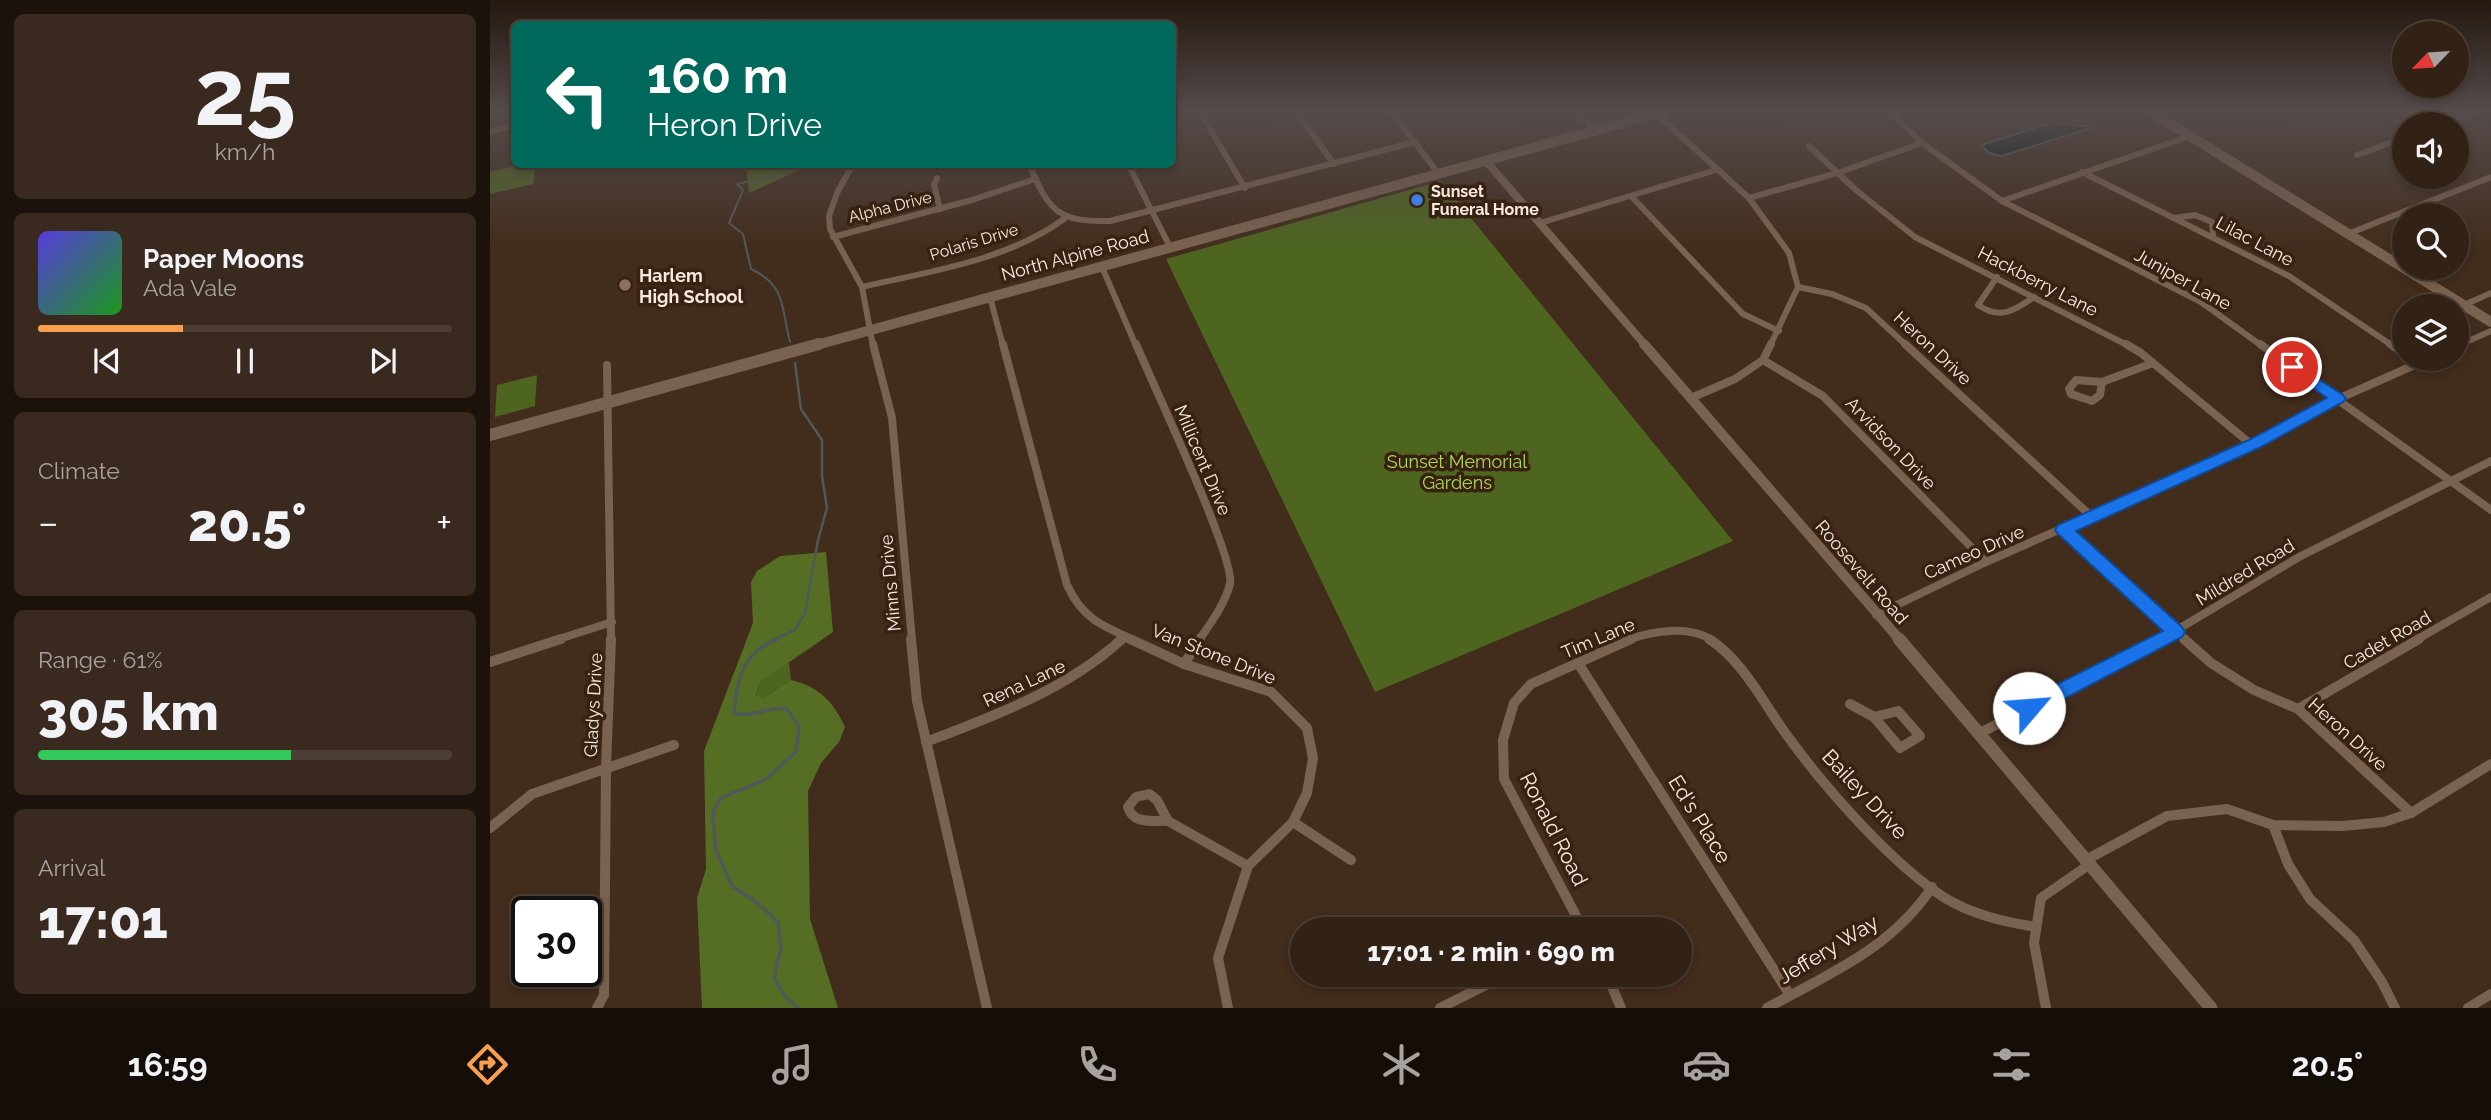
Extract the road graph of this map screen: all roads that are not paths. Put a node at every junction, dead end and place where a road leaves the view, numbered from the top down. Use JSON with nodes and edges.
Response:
{"nodes":[{"id":1,"x":1227,"y":157,"type":"edge"},
{"id":2,"x":1329,"y":157,"type":"edge"},
{"id":3,"x":1360,"y":157,"type":"edge"},
{"id":4,"x":1426,"y":157,"type":"edge"},
{"id":5,"x":1496,"y":157,"type":"edge"},
{"id":6,"x":1702,"y":157,"type":"edge"},
{"id":7,"x":1820,"y":157,"type":"edge"},
{"id":8,"x":1884,"y":157,"type":"edge"},
{"id":9,"x":1940,"y":157,"type":"edge"},
{"id":10,"x":2127,"y":157,"type":"edge"},
{"id":11,"x":2225,"y":157,"type":"edge"},
{"id":12,"x":1485,"y":160,"type":"junction"},
{"id":13,"x":1334,"y":164,"type":"junction"},
{"id":14,"x":851,"y":168,"type":"edge"},
{"id":15,"x":1031,"y":168,"type":"edge"},
{"id":16,"x":1130,"y":168,"type":"edge"},
{"id":17,"x":1716,"y":170,"type":"junction"},
{"id":18,"x":2082,"y":172,"type":"junction"},
{"id":19,"x":1438,"y":173,"type":"junction"},
{"id":20,"x":1837,"y":173,"type":"junction"},
{"id":21,"x":2491,"y":177,"type":"edge"},
{"id":22,"x":937,"y":178,"type":"dead end"},
{"id":23,"x":1035,"y":178,"type":"junction"},
{"id":24,"x":1245,"y":188,"type":"junction"},
{"id":25,"x":1632,"y":197,"type":"junction"},
{"id":26,"x":1749,"y":198,"type":"junction"},
{"id":27,"x":2002,"y":201,"type":"junction"},
{"id":28,"x":940,"y":209,"type":"junction"},
{"id":29,"x":1152,"y":212,"type":"junction"},
{"id":30,"x":2174,"y":218,"type":"junction"},
{"id":31,"x":1064,"y":219,"type":"junction"},
{"id":32,"x":1540,"y":223,"type":"junction"},
{"id":33,"x":2350,"y":233,"type":"junction"},
{"id":34,"x":833,"y":236,"type":"junction"},
{"id":35,"x":2213,"y":236,"type":"junction"},
{"id":36,"x":1170,"y":247,"type":"junction"},
{"id":37,"x":1102,"y":267,"type":"junction"},
{"id":38,"x":1997,"y":278,"type":"junction"},
{"id":39,"x":1798,"y":287,"type":"junction"},
{"id":40,"x":862,"y":288,"type":"junction"},
{"id":41,"x":2491,"y":293,"type":"edge"},
{"id":42,"x":2447,"y":294,"type":"edge"},
{"id":43,"x":2035,"y":296,"type":"junction"},
{"id":44,"x":990,"y":297,"type":"junction"},
{"id":45,"x":2469,"y":303,"type":"edge"},
{"id":46,"x":2469,"y":308,"type":"edge"},
{"id":47,"x":2491,"y":322,"type":"edge"},
{"id":48,"x":869,"y":330,"type":"junction"},
{"id":49,"x":1779,"y":331,"type":"junction"},
{"id":50,"x":2491,"y":331,"type":"edge"},
{"id":51,"x":2469,"y":341,"type":"edge"},
{"id":52,"x":2392,"y":346,"type":"edge"},
{"id":53,"x":1763,"y":360,"type":"junction"},
{"id":54,"x":2153,"y":363,"type":"junction"},
{"id":55,"x":607,"y":365,"type":"dead end"},
{"id":56,"x":2395,"y":371,"type":"edge"},
{"id":57,"x":2102,"y":382,"type":"dead end"},
{"id":58,"x":1691,"y":398,"type":"junction"},
{"id":59,"x":2338,"y":399,"type":"junction"},
{"id":60,"x":609,"y":402,"type":"junction"},
{"id":61,"x":490,"y":435,"type":"edge"},
{"id":62,"x":2252,"y":444,"type":"junction"},
{"id":63,"x":2491,"y":461,"type":"edge"},
{"id":64,"x":2449,"y":479,"type":"junction"},
{"id":65,"x":2491,"y":510,"type":"edge"},
{"id":66,"x":2092,"y":517,"type":"junction"},
{"id":67,"x":2064,"y":530,"type":"junction"},
{"id":68,"x":1986,"y":562,"type":"junction"},
{"id":69,"x":2491,"y":597,"type":"edge"},
{"id":70,"x":1876,"y":615,"type":"junction"},
{"id":71,"x":612,"y":622,"type":"junction"},
{"id":72,"x":2176,"y":632,"type":"junction"},
{"id":73,"x":1125,"y":636,"type":"junction"},
{"id":74,"x":1705,"y":636,"type":"joint"},
{"id":75,"x":490,"y":662,"type":"edge"},
{"id":76,"x":1578,"y":663,"type":"junction"},
{"id":77,"x":1184,"y":664,"type":"junction"},
{"id":78,"x":1514,"y":703,"type":"joint"},
{"id":79,"x":1850,"y":704,"type":"dead end"},
{"id":80,"x":2298,"y":709,"type":"junction"},
{"id":81,"x":1874,"y":717,"type":"junction"},
{"id":82,"x":1979,"y":733,"type":"junction"},
{"id":83,"x":926,"y":742,"type":"junction"},
{"id":84,"x":674,"y":745,"type":"dead end"},
{"id":85,"x":2491,"y":764,"type":"edge"},
{"id":86,"x":606,"y":767,"type":"junction"},
{"id":87,"x":2411,"y":813,"type":"junction"},
{"id":88,"x":1168,"y":821,"type":"dead end"},
{"id":89,"x":1293,"y":822,"type":"junction"},
{"id":90,"x":2273,"y":825,"type":"junction"},
{"id":91,"x":490,"y":828,"type":"edge"},
{"id":92,"x":1351,"y":860,"type":"dead end"},
{"id":93,"x":2088,"y":862,"type":"junction"},
{"id":94,"x":1248,"y":866,"type":"junction"},
{"id":95,"x":1932,"y":887,"type":"junction"},
{"id":96,"x":1577,"y":917,"type":"edge"},
{"id":97,"x":2036,"y":927,"type":"junction"},
{"id":98,"x":1482,"y":987,"type":"edge"},
{"id":99,"x":1612,"y":987,"type":"edge"},
{"id":100,"x":1790,"y":995,"type":"junction"},
{"id":101,"x":2491,"y":995,"type":"edge"},
{"id":102,"x":597,"y":1008,"type":"edge"},
{"id":103,"x":987,"y":1008,"type":"edge"},
{"id":104,"x":1228,"y":1008,"type":"edge"},
{"id":105,"x":1440,"y":1008,"type":"edge"},
{"id":106,"x":1621,"y":1008,"type":"edge"},
{"id":107,"x":1767,"y":1008,"type":"edge"},
{"id":108,"x":2046,"y":1008,"type":"edge"},
{"id":109,"x":2211,"y":1008,"type":"edge"},
{"id":110,"x":2395,"y":1008,"type":"edge"},
{"id":111,"x":2468,"y":1008,"type":"edge"}],
"edges":[{"from":1,"to":24,"type":"street"},
{"from":2,"to":13,"type":"street"},
{"from":3,"to":13,"type":"street"},
{"from":4,"to":19,"type":"street"},
{"from":5,"to":12,"type":"main road","name":"North Alpine Road"},
{"from":6,"to":17,"type":"street"},
{"from":7,"to":20,"type":"street","name":"Hackberry Lane"},
{"from":8,"to":20,"type":"street"},
{"from":9,"to":27,"type":"street","name":"Juniper Lane"},
{"from":10,"to":18,"type":"street"},
{"from":11,"to":33,"type":"main road"},
{"from":12,"to":19,"type":"main road","name":"North Alpine Road"},
{"from":12,"to":32,"type":"street","name":"Roosevelt Road"},
{"from":13,"to":24,"type":"street"},
{"from":14,"to":34,"type":"street"},
{"from":15,"to":23,"type":"street"},
{"from":16,"to":29,"type":"street"},
{"from":17,"to":25,"type":"street"},
{"from":17,"to":26,"type":"street"},
{"from":18,"to":27,"type":"street"},
{"from":18,"to":30,"type":"street","name":"Lilac Lane"},
{"from":19,"to":36,"type":"main road","name":"North Alpine Road"},
{"from":20,"to":26,"type":"street"},
{"from":20,"to":38,"type":"street","name":"Hackberry Lane"},
{"from":21,"to":33,"type":"street"},
{"from":22,"to":28,"type":"street"},
{"from":23,"to":28,"type":"street","name":"Alpha Drive"},
{"from":23,"to":31,"type":"street"},
{"from":24,"to":29,"type":"street"},
{"from":25,"to":32,"type":"street"},
{"from":25,"to":49,"type":"street"},
{"from":26,"to":39,"type":"street"},
{"from":27,"to":59,"type":"street","name":"Juniper Lane"},
{"from":28,"to":34,"type":"street","name":"Alpha Drive"},
{"from":29,"to":31,"type":"street"},
{"from":29,"to":36,"type":"street"},
{"from":30,"to":35,"type":"street","name":"Lilac Lane"},
{"from":30,"to":35,"type":"street"},
{"from":31,"to":40,"type":"street","name":"Polaris Drive"},
{"from":32,"to":58,"type":"street","name":"Roosevelt Road"},
{"from":33,"to":42,"type":"main road"},
{"from":34,"to":40,"type":"street","name":"Minns Drive"},
{"from":35,"to":52,"type":"street","name":"Lilac Lane"},
{"from":36,"to":37,"type":"main road","name":"North Alpine Road"},
{"from":37,"to":44,"type":"main road","name":"North Alpine Road"},
{"from":37,"to":77,"type":"street","name":"Millicent Drive"},
{"from":38,"to":43,"type":"street","name":"Hackberry Lane"},
{"from":38,"to":43,"type":"street"},
{"from":39,"to":49,"type":"street"},
{"from":39,"to":66,"type":"street","name":"Heron Drive"},
{"from":40,"to":48,"type":"street","name":"Minns Drive"},
{"from":41,"to":45,"type":"street"},
{"from":43,"to":54,"type":"street","name":"Hackberry Lane"},
{"from":44,"to":48,"type":"main road","name":"North Alpine Road"},
{"from":44,"to":73,"type":"street","name":"Van Stone Drive"},
{"from":46,"to":47,"type":"main road"},
{"from":48,"to":60,"type":"main road","name":"North Alpine Road"},
{"from":48,"to":83,"type":"street","name":"Minns Drive"},
{"from":49,"to":53,"type":"street"},
{"from":50,"to":51,"type":"street"},
{"from":53,"to":58,"type":"street"},
{"from":53,"to":68,"type":"street","name":"Arvidson Drive"},
{"from":54,"to":57,"type":"street"},
{"from":54,"to":62,"type":"street","name":"Hackberry Lane"},
{"from":55,"to":60,"type":"street","name":"Gladys Drive"},
{"from":56,"to":59,"type":"street","name":"Cameo Drive"},
{"from":58,"to":70,"type":"street","name":"Roosevelt Road"},
{"from":59,"to":62,"type":"street","name":"Cameo Drive"},
{"from":59,"to":64,"type":"street","name":"Juniper Lane"},
{"from":60,"to":61,"type":"main road","name":"North Alpine Road"},
{"from":60,"to":71,"type":"street","name":"Gladys Drive"},
{"from":62,"to":66,"type":"street","name":"Cameo Drive"},
{"from":63,"to":64,"type":"street","name":"Mildred Road"},
{"from":64,"to":65,"type":"street","name":"Juniper Lane"},
{"from":64,"to":72,"type":"street","name":"Mildred Road"},
{"from":66,"to":67,"type":"street","name":"Cameo Drive"},
{"from":67,"to":68,"type":"street","name":"Cameo Drive"},
{"from":67,"to":72,"type":"street","name":"Heron Drive"},
{"from":68,"to":70,"type":"street","name":"Cameo Drive"},
{"from":69,"to":80,"type":"street","name":"Cadet Road"},
{"from":70,"to":82,"type":"street","name":"Roosevelt Road"},
{"from":71,"to":75,"type":"street"},
{"from":71,"to":86,"type":"street","name":"Gladys Drive"},
{"from":72,"to":80,"type":"street","name":"Heron Drive"},
{"from":72,"to":82,"type":"street","name":"Mildred Road"},
{"from":73,"to":77,"type":"street","name":"Van Stone Drive"},
{"from":73,"to":83,"type":"street","name":"Rena Lane"},
{"from":74,"to":76,"type":"street","name":"Tim Lane"},
{"from":74,"to":95,"type":"street","name":"Bailey Drive"},
{"from":76,"to":78,"type":"street","name":"Tim Lane"},
{"from":76,"to":100,"type":"street","name":"Ed's Place"},
{"from":77,"to":89,"type":"street","name":"Van Stone Drive"},
{"from":78,"to":96,"type":"street","name":"Ronald Road"},
{"from":79,"to":81,"type":"street"},
{"from":80,"to":87,"type":"street","name":"Heron Drive"},
{"from":81,"to":81,"type":"street"},
{"from":82,"to":93,"type":"street","name":"Roosevelt Road"},
{"from":83,"to":103,"type":"street","name":"Minns Drive"},
{"from":84,"to":86,"type":"street"},
{"from":85,"to":87,"type":"street"},
{"from":86,"to":91,"type":"street"},
{"from":86,"to":102,"type":"street","name":"Gladys Drive"},
{"from":87,"to":90,"type":"street"},
{"from":88,"to":94,"type":"street"},
{"from":89,"to":92,"type":"street"},
{"from":89,"to":94,"type":"street","name":"Van Stone Drive"},
{"from":90,"to":93,"type":"street"},
{"from":90,"to":110,"type":"street"},
{"from":93,"to":97,"type":"street"},
{"from":93,"to":109,"type":"street","name":"Roosevelt Road"},
{"from":94,"to":104,"type":"street","name":"Van Stone Drive"},
{"from":95,"to":97,"type":"street","name":"Bailey Drive"},
{"from":95,"to":100,"type":"street","name":"Jeffery Way"},
{"from":97,"to":108,"type":"street"},
{"from":98,"to":105,"type":"street"},
{"from":99,"to":106,"type":"street"},
{"from":100,"to":107,"type":"street","name":"Jeffery Way"},
{"from":101,"to":111,"type":"street"}]}
